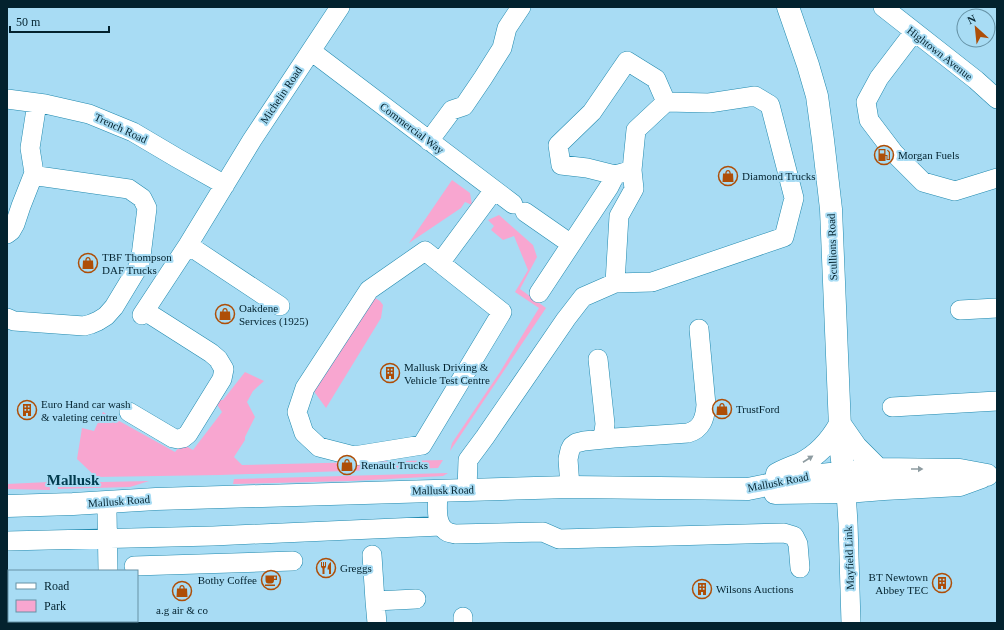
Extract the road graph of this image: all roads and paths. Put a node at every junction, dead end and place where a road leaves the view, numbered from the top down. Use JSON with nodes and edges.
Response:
{"nodes":[{"id":1,"x":340,"y":7,"type":"edge"},
{"id":2,"x":521,"y":7,"type":"edge"},
{"id":3,"x":788,"y":7,"type":"edge"},
{"id":4,"x":883,"y":7,"type":"edge"},
{"id":5,"x":914,"y":32,"type":"junction"},
{"id":6,"x":311,"y":51,"type":"junction"},
{"id":7,"x":7,"y":99,"type":"edge"},
{"id":8,"x":997,"y":99,"type":"edge"},
{"id":9,"x":666,"y":102,"type":"junction"},
{"id":10,"x":38,"y":103,"type":"junction"},
{"id":11,"x":429,"y":141,"type":"junction"},
{"id":12,"x":34,"y":173,"type":"junction"},
{"id":13,"x":624,"y":173,"type":"junction"},
{"id":14,"x":997,"y":178,"type":"edge"},
{"id":15,"x":225,"y":185,"type":"junction"},
{"id":16,"x":494,"y":190,"type":"junction"},
{"id":17,"x":7,"y":234,"type":"edge"},
{"id":18,"x":571,"y":244,"type":"junction"},
{"id":19,"x":188,"y":245,"type":"junction"},
{"id":20,"x":440,"y":263,"type":"junction"},
{"id":21,"x":614,"y":283,"type":"junction"},
{"id":22,"x":539,"y":293,"type":"dead end"},
{"id":23,"x":280,"y":306,"type":"dead end"},
{"id":24,"x":997,"y":308,"type":"edge"},
{"id":25,"x":960,"y":310,"type":"dead end"},
{"id":26,"x":7,"y":318,"type":"edge"},
{"id":27,"x":699,"y":329,"type":"dead end"},
{"id":28,"x":598,"y":359,"type":"dead end"},
{"id":29,"x":997,"y":401,"type":"edge"},
{"id":30,"x":892,"y":407,"type":"dead end"},
{"id":31,"x":129,"y":412,"type":"dead end"},
{"id":32,"x":840,"y":424,"type":"junction"},
{"id":33,"x":601,"y":439,"type":"junction"},
{"id":34,"x":878,"y":469,"type":"junction"},
{"id":35,"x":992,"y":475,"type":"edge"},
{"id":36,"x":845,"y":482,"type":"junction"},
{"id":37,"x":570,"y":487,"type":"junction"},
{"id":38,"x":748,"y":489,"type":"junction"},
{"id":39,"x":438,"y":490,"type":"junction"},
{"id":40,"x":467,"y":490,"type":"junction"},
{"id":41,"x":108,"y":502,"type":"junction"},
{"id":42,"x":7,"y":506,"type":"edge"},
{"id":43,"x":441,"y":526,"type":"junction"},
{"id":44,"x":213,"y":536,"type":"junction"},
{"id":45,"x":108,"y":539,"type":"junction"},
{"id":46,"x":7,"y":541,"type":"edge"},
{"id":47,"x":372,"y":555,"type":"dead end"},
{"id":48,"x":293,"y":561,"type":"dead end"},
{"id":49,"x":213,"y":563,"type":"junction"},
{"id":50,"x":134,"y":566,"type":"dead end"},
{"id":51,"x":800,"y":568,"type":"dead end"},
{"id":52,"x":108,"y":570,"type":"edge"},
{"id":53,"x":416,"y":599,"type":"dead end"},
{"id":54,"x":375,"y":601,"type":"junction"},
{"id":55,"x":377,"y":623,"type":"edge"},
{"id":56,"x":851,"y":623,"type":"edge"}],
"edges":[{"from":1,"to":6,"type":"street","name":"Michelin Road"},
{"from":2,"to":11,"type":"street"},
{"from":3,"to":32,"type":"main road","name":"Scullions Road"},
{"from":4,"to":5,"type":"street","name":"Hightown Avenue"},
{"from":5,"to":8,"type":"street","name":"Hightown Avenue"},
{"from":5,"to":14,"type":"street"},
{"from":6,"to":11,"type":"street","name":"Commercial Way"},
{"from":6,"to":15,"type":"street","name":"Michelin Road"},
{"from":7,"to":10,"type":"street","name":"Trench Road"},
{"from":9,"to":13,"type":"street"},
{"from":9,"to":13,"type":"street"},
{"from":9,"to":21,"type":"street"},
{"from":10,"to":12,"type":"street"},
{"from":10,"to":15,"type":"street","name":"Trench Road"},
{"from":11,"to":16,"type":"street","name":"Commercial Way"},
{"from":12,"to":17,"type":"street"},
{"from":12,"to":26,"type":"street"},
{"from":13,"to":18,"type":"street"},
{"from":13,"to":21,"type":"street"},
{"from":15,"to":19,"type":"street","name":"Michelin Road"},
{"from":16,"to":18,"type":"street","name":"Commercial Way"},
{"from":16,"to":20,"type":"street"},
{"from":18,"to":22,"type":"street"},
{"from":19,"to":23,"type":"street"},
{"from":19,"to":31,"type":"street","name":"Michelin Road"},
{"from":20,"to":20,"type":"street"},
{"from":21,"to":40,"type":"street"},
{"from":24,"to":25,"type":"street"},
{"from":27,"to":33,"type":"street"},
{"from":28,"to":33,"type":"street"},
{"from":29,"to":30,"type":"street"},
{"from":32,"to":34,"type":"main road"},
{"from":32,"to":36,"type":"main road","name":"Scullions Road"},
{"from":38,"to":32,"type":"main road","one_way":true},
{"from":33,"to":37,"type":"street"},
{"from":34,"to":35,"type":"main road","name":"Mallusk Road","one_way":true},
{"from":34,"to":36,"type":"main road","name":"Mallusk Road"},
{"from":35,"to":36,"type":"main road","name":"Mallusk Road"},
{"from":36,"to":38,"type":"main road","name":"Mallusk Road"},
{"from":36,"to":56,"type":"street","name":"Mayfield Link"},
{"from":37,"to":38,"type":"main road","name":"Mallusk Road"},
{"from":37,"to":40,"type":"main road","name":"Mallusk Road"},
{"from":39,"to":40,"type":"main road","name":"Mallusk Road"},
{"from":39,"to":41,"type":"main road","name":"Mallusk Road"},
{"from":39,"to":43,"type":"street"},
{"from":41,"to":42,"type":"main road","name":"Mallusk Road"},
{"from":41,"to":45,"type":"street"},
{"from":43,"to":44,"type":"street"},
{"from":43,"to":51,"type":"street"},
{"from":44,"to":45,"type":"street"},
{"from":44,"to":49,"type":"street"},
{"from":45,"to":46,"type":"street"},
{"from":45,"to":52,"type":"street"},
{"from":47,"to":54,"type":"street"},
{"from":48,"to":49,"type":"street"},
{"from":49,"to":50,"type":"street"},
{"from":53,"to":54,"type":"street"},
{"from":54,"to":55,"type":"street"}]}
